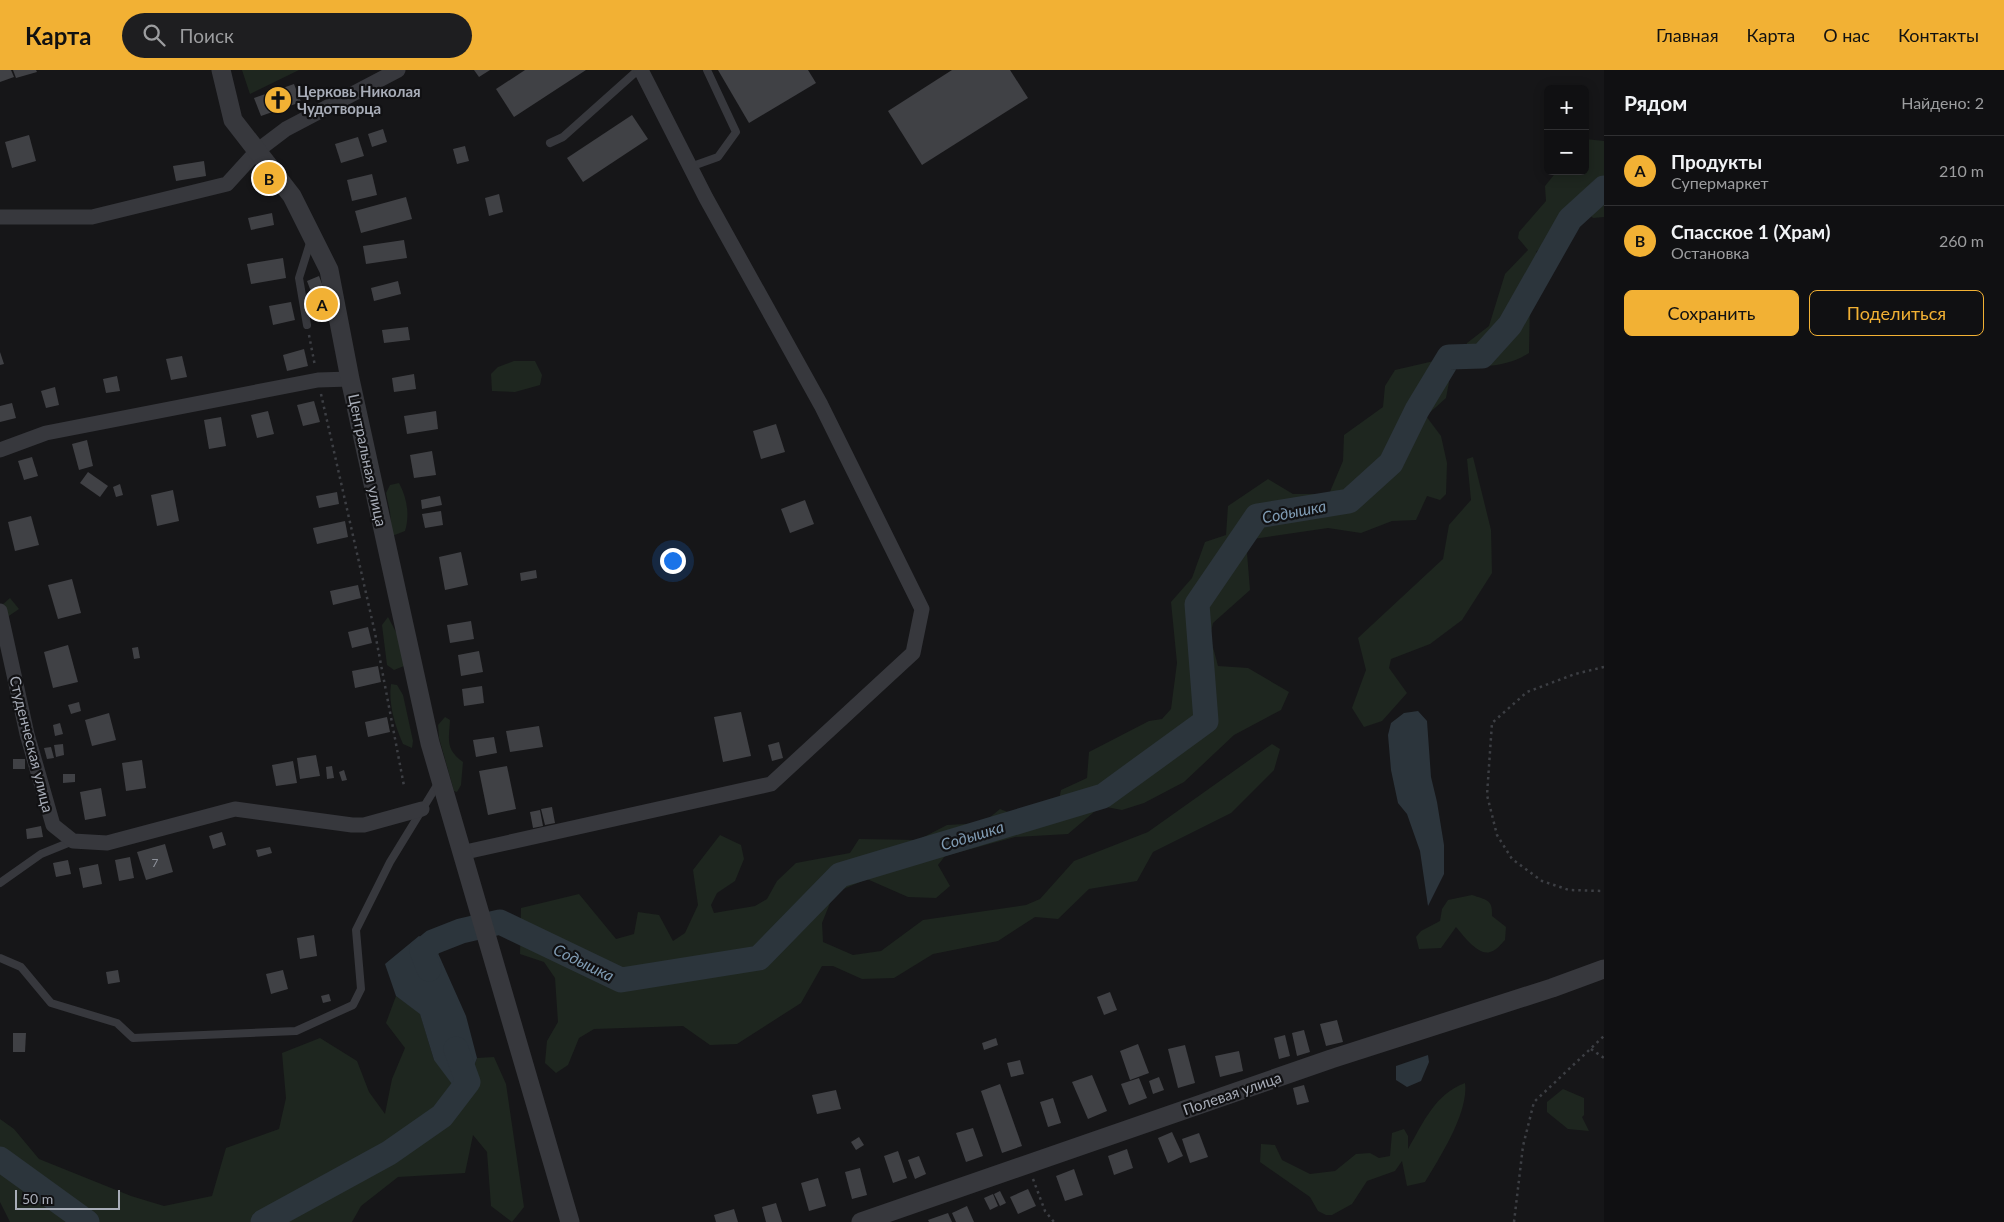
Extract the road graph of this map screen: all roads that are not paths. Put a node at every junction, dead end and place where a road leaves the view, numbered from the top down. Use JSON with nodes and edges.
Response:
{"nodes":[{"id":1,"x":221,"y":70,"type":"edge"},
{"id":2,"x":398,"y":70,"type":"edge"},
{"id":3,"x":640,"y":70,"type":"edge"},
{"id":4,"x":707,"y":70,"type":"edge"},
{"id":5,"x":550,"y":143,"type":"dead end"},
{"id":6,"x":257,"y":152,"type":"junction"},
{"id":7,"x":690,"y":167,"type":"junction"},
{"id":8,"x":0,"y":217,"type":"edge"},
{"id":9,"x":312,"y":236,"type":"junction"},
{"id":10,"x":307,"y":325,"type":"road end"},
{"id":11,"x":350,"y":379,"type":"junction"},
{"id":12,"x":0,"y":450,"type":"edge"},
{"id":13,"x":0,"y":611,"type":"edge"},
{"id":14,"x":440,"y":780,"type":"junction"},
{"id":15,"x":422,"y":810,"type":"junction"},
{"id":16,"x":73,"y":841,"type":"junction"},
{"id":17,"x":461,"y":853,"type":"junction"},
{"id":18,"x":0,"y":883,"type":"edge"},
{"id":19,"x":0,"y":958,"type":"edge"},
{"id":20,"x":1604,"y":969,"type":"edge"},
{"id":21,"x":570,"y":1222,"type":"edge"},
{"id":22,"x":861,"y":1222,"type":"edge"}],
"edges":[{"from":1,"to":6,"type":"street","name":"Центральная улица"},
{"from":2,"to":6,"type":"street"},
{"from":3,"to":5,"type":"lane"},
{"from":3,"to":7,"type":"street"},
{"from":4,"to":7,"type":"lane"},
{"from":6,"to":8,"type":"street"},
{"from":6,"to":9,"type":"street","name":"Центральная улица"},
{"from":7,"to":17,"type":"street"},
{"from":9,"to":10,"type":"lane"},
{"from":9,"to":11,"type":"street","name":"Центральная улица"},
{"from":11,"to":12,"type":"street"},
{"from":11,"to":14,"type":"street","name":"Центральная улица"},
{"from":13,"to":16,"type":"street","name":"Студенческая улица"},
{"from":14,"to":15,"type":"lane"},
{"from":14,"to":17,"type":"street","name":"Центральная улица"},
{"from":15,"to":16,"type":"street"},
{"from":15,"to":19,"type":"lane"},
{"from":16,"to":18,"type":"lane"},
{"from":17,"to":21,"type":"street","name":"Центральная улица"},
{"from":20,"to":22,"type":"street","name":"Полевая улица"}]}
